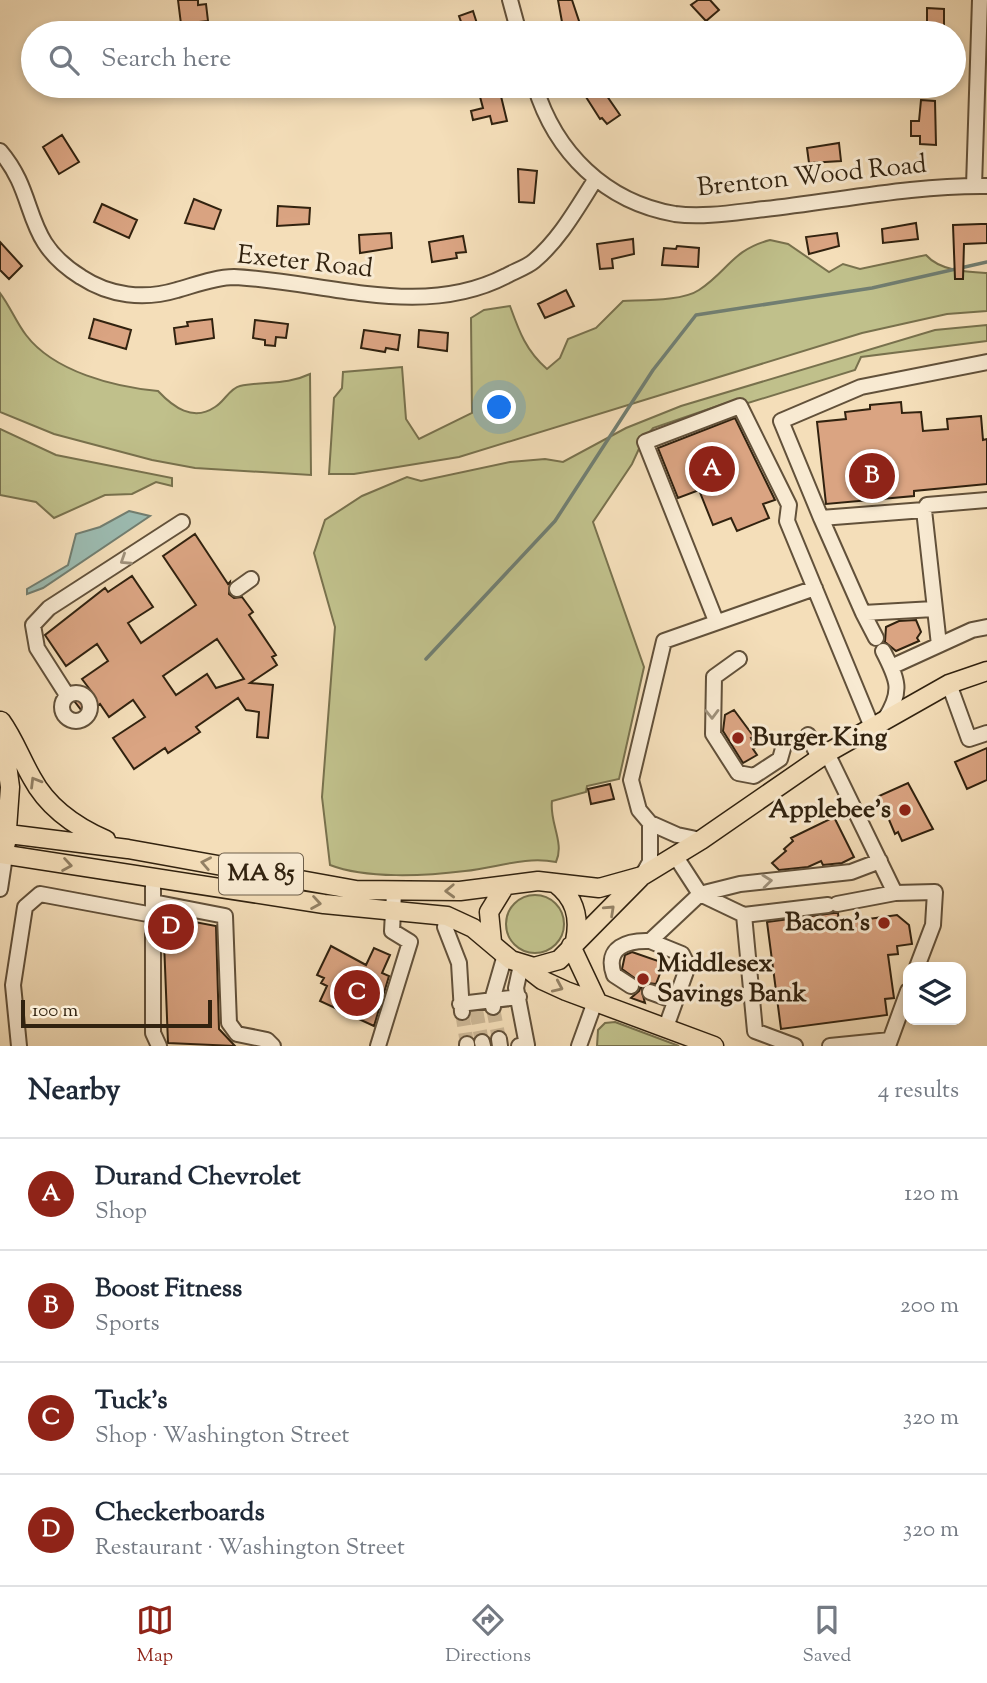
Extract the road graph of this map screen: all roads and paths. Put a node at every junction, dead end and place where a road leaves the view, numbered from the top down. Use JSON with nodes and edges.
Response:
{"nodes":[{"id":1,"x":510,"y":0,"type":"edge"},
{"id":2,"x":980,"y":0,"type":"edge"},
{"id":3,"x":516,"y":21,"type":"edge"},
{"id":4,"x":539,"y":98,"type":"edge"},
{"id":5,"x":0,"y":151,"type":"edge"},
{"id":6,"x":595,"y":180,"type":"junction"},
{"id":7,"x":980,"y":186,"type":"edge"},
{"id":8,"x":987,"y":362,"type":"edge"},
{"id":9,"x":987,"y":500,"type":"edge"},
{"id":10,"x":924,"y":510,"type":"junction"},
{"id":11,"x":821,"y":518,"type":"junction"},
{"id":12,"x":181,"y":522,"type":"dead end"},
{"id":13,"x":251,"y":579,"type":"dead end"},
{"id":14,"x":815,"y":587,"type":"junction"},
{"id":15,"x":237,"y":589,"type":"dead end"},
{"id":16,"x":934,"y":609,"type":"junction"},
{"id":17,"x":863,"y":613,"type":"junction"},
{"id":18,"x":716,"y":621,"type":"junction"},
{"id":19,"x":987,"y":627,"type":"edge"},
{"id":20,"x":939,"y":645,"type":"junction"},
{"id":21,"x":739,"y":659,"type":"dead end"},
{"id":22,"x":891,"y":667,"type":"junction"},
{"id":23,"x":987,"y":671,"type":"edge"},
{"id":24,"x":949,"y":684,"type":"junction"},
{"id":25,"x":67,"y":695,"type":"dead end"},
{"id":26,"x":0,"y":719,"type":"edge"},
{"id":27,"x":878,"y":724,"type":"junction"},
{"id":28,"x":987,"y":733,"type":"edge"},
{"id":29,"x":808,"y":735,"type":"dead end"},
{"id":30,"x":784,"y":744,"type":"dead end"},
{"id":31,"x":823,"y":755,"type":"junction"},
{"id":32,"x":650,"y":823,"type":"junction"},
{"id":33,"x":4,"y":833,"type":"edge"},
{"id":34,"x":701,"y":840,"type":"junction"},
{"id":35,"x":128,"y":849,"type":"junction"},
{"id":36,"x":2,"y":855,"type":"edge"},
{"id":37,"x":676,"y":857,"type":"junction"},
{"id":38,"x":880,"y":861,"type":"junction"},
{"id":39,"x":642,"y":876,"type":"junction"},
{"id":40,"x":153,"y":878,"type":"junction"},
{"id":41,"x":555,"y":883,"type":"junction"},
{"id":42,"x":505,"y":886,"type":"junction"},
{"id":43,"x":0,"y":889,"type":"edge"},
{"id":44,"x":394,"y":893,"type":"junction"},
{"id":45,"x":895,"y":893,"type":"junction"},
{"id":46,"x":700,"y":894,"type":"junction"},
{"id":47,"x":153,"y":909,"type":"junction"},
{"id":48,"x":394,"y":911,"type":"junction"},
{"id":49,"x":744,"y":915,"type":"junction"},
{"id":50,"x":447,"y":916,"type":"junction"},
{"id":51,"x":650,"y":941,"type":"junction"},
{"id":52,"x":492,"y":942,"type":"junction"},
{"id":53,"x":573,"y":944,"type":"junction"},
{"id":54,"x":505,"y":955,"type":"junction"},
{"id":55,"x":919,"y":962,"type":"edge"},
{"id":56,"x":523,"y":965,"type":"junction"},
{"id":57,"x":631,"y":985,"type":"dead end"},
{"id":58,"x":650,"y":992,"type":"dead end"},
{"id":59,"x":519,"y":997,"type":"junction"},
{"id":60,"x":596,"y":999,"type":"junction"},
{"id":61,"x":675,"y":1001,"type":"junction"},
{"id":62,"x":493,"y":1004,"type":"junction"},
{"id":63,"x":903,"y":1005,"type":"edge"},
{"id":64,"x":666,"y":1027,"type":"junction"},
{"id":65,"x":0,"y":1038,"type":"edge"},
{"id":66,"x":17,"y":1041,"type":"edge"},
{"id":67,"x":889,"y":1043,"type":"edge"},
{"id":68,"x":159,"y":1046,"type":"edge"},
{"id":69,"x":273,"y":1046,"type":"edge"},
{"id":70,"x":378,"y":1046,"type":"edge"},
{"id":71,"x":525,"y":1046,"type":"edge"},
{"id":72,"x":579,"y":1046,"type":"edge"},
{"id":73,"x":714,"y":1046,"type":"edge"},
{"id":74,"x":795,"y":1046,"type":"edge"},
{"id":75,"x":830,"y":1046,"type":"edge"}],
"edges":[{"from":1,"to":3,"type":"street"},
{"from":2,"to":7,"type":"street"},
{"from":4,"to":6,"type":"street","name":"Brenton Wood Road"},
{"from":5,"to":6,"type":"street","name":"Exeter Road"},
{"from":6,"to":7,"type":"street","name":"Brenton Wood Road"},
{"from":8,"to":11,"type":"street"},
{"from":9,"to":10,"type":"street"},
{"from":10,"to":11,"type":"street"},
{"from":10,"to":16,"type":"street"},
{"from":11,"to":17,"type":"street"},
{"from":12,"to":25,"type":"street","one_way":true},
{"from":13,"to":15,"type":"street"},
{"from":14,"to":18,"type":"street"},
{"from":14,"to":18,"type":"street"},
{"from":14,"to":27,"type":"street"},
{"from":16,"to":17,"type":"street"},
{"from":16,"to":20,"type":"street"},
{"from":17,"to":22,"type":"street"},
{"from":18,"to":32,"type":"street"},
{"from":19,"to":20,"type":"street"},
{"from":20,"to":22,"type":"street"},
{"from":21,"to":30,"type":"street","one_way":true},
{"from":22,"to":27,"type":"street"},
{"from":23,"to":24,"type":"main road","number":"MA 85"},
{"from":24,"to":27,"type":"main road","number":"MA 85"},
{"from":24,"to":28,"type":"street"},
{"from":26,"to":33,"type":"main road"},
{"from":35,"to":26,"type":"main road","one_way":true},
{"from":27,"to":31,"type":"main road","number":"MA 85"},
{"from":29,"to":31,"type":"street"},
{"from":31,"to":34,"type":"main road","number":"MA 85"},
{"from":31,"to":38,"type":"street"},
{"from":32,"to":34,"type":"street"},
{"from":32,"to":39,"type":"street"},
{"from":33,"to":35,"type":"main road","number":"MA 85"},
{"from":33,"to":36,"type":"main road"},
{"from":34,"to":37,"type":"main road","number":"MA 85"},
{"from":44,"to":35,"type":"main road","number":"MA 85","one_way":true},
{"from":36,"to":40,"type":"main road","number":"MA 85","one_way":true},
{"from":36,"to":43,"type":"street"},
{"from":37,"to":39,"type":"main road","number":"MA 85"},
{"from":37,"to":46,"type":"street"},
{"from":38,"to":45,"type":"street"},
{"from":46,"to":38,"type":"street","one_way":true},
{"from":39,"to":41,"type":"main road","number":"MA 85"},
{"from":53,"to":39,"type":"main road","number":"MA 85","one_way":true},
{"from":40,"to":47,"type":"street"},
{"from":40,"to":48,"type":"main road","number":"MA 85","one_way":true},
{"from":41,"to":42,"type":"main road","number":"MA 85"},
{"from":41,"to":53,"type":"main road"},
{"from":42,"to":44,"type":"main road","number":"MA 85","one_way":true},
{"from":42,"to":52,"type":"main road"},
{"from":44,"to":48,"type":"street"},
{"from":45,"to":49,"type":"street"},
{"from":45,"to":55,"type":"street"},
{"from":46,"to":49,"type":"street"},
{"from":46,"to":51,"type":"street"},
{"from":47,"to":66,"type":"street"},
{"from":47,"to":68,"type":"street"},
{"from":47,"to":69,"type":"street"},
{"from":48,"to":50,"type":"main road","number":"MA 85"},
{"from":48,"to":70,"type":"street"},
{"from":49,"to":74,"type":"street"},
{"from":50,"to":52,"type":"main road","number":"MA 85"},
{"from":50,"to":62,"type":"street"},
{"from":51,"to":57,"type":"street"},
{"from":51,"to":61,"type":"street"},
{"from":52,"to":54,"type":"main road","number":"MA 85"},
{"from":53,"to":56,"type":"main road","number":"MA 85"},
{"from":53,"to":60,"type":"main road"},
{"from":54,"to":56,"type":"main road","number":"MA 85"},
{"from":54,"to":62,"type":"street"},
{"from":56,"to":59,"type":"street"},
{"from":56,"to":60,"type":"main road","one_way":true},
{"from":58,"to":61,"type":"street"},
{"from":59,"to":62,"type":"street"},
{"from":59,"to":71,"type":"street"},
{"from":60,"to":64,"type":"main road"},
{"from":60,"to":72,"type":"street"},
{"from":61,"to":64,"type":"street"},
{"from":63,"to":67,"type":"street"},
{"from":64,"to":73,"type":"main road"},
{"from":65,"to":66,"type":"street"},
{"from":67,"to":75,"type":"street"}]}
